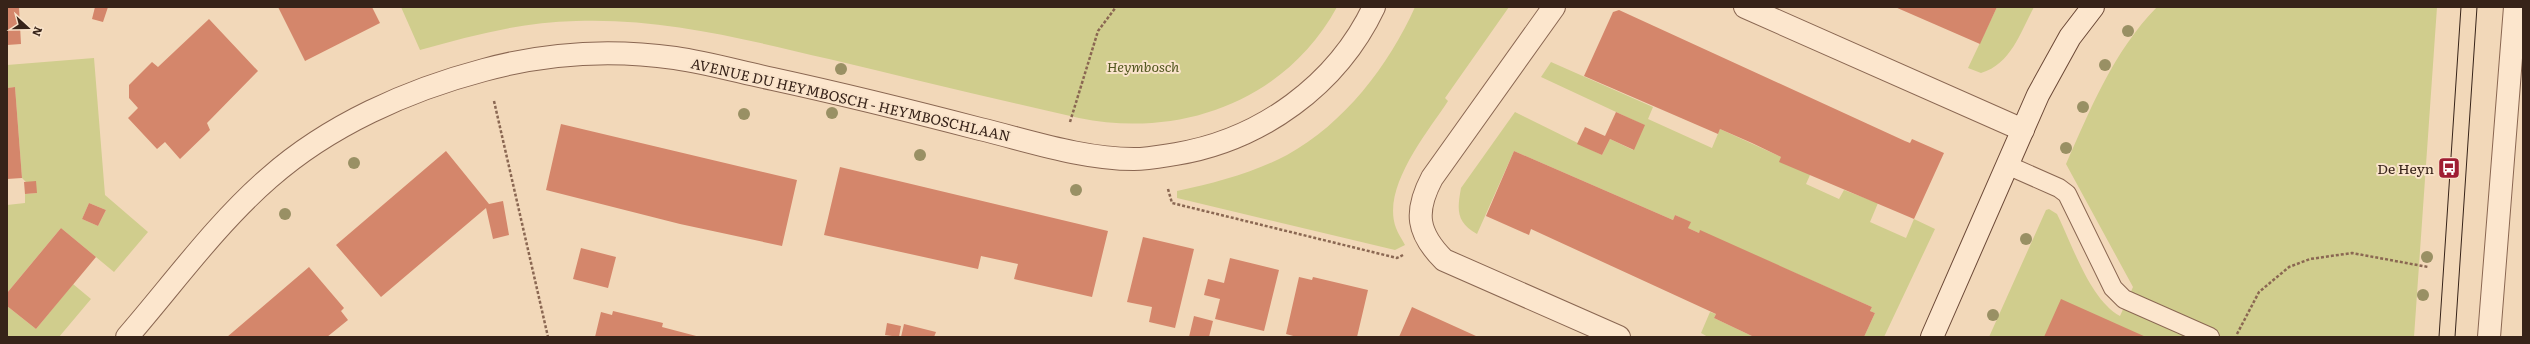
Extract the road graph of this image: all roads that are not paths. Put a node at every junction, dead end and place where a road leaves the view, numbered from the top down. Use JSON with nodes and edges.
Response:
{"nodes":[{"id":1,"x":1374,"y":7,"type":"edge"},
{"id":2,"x":1554,"y":7,"type":"edge"},
{"id":3,"x":1745,"y":7,"type":"edge"},
{"id":4,"x":2093,"y":7,"type":"edge"},
{"id":5,"x":2517,"y":16,"type":"edge"},
{"id":6,"x":2022,"y":130,"type":"junction"},
{"id":7,"x":2007,"y":165,"type":"junction"},
{"id":8,"x":127,"y":337,"type":"edge"},
{"id":9,"x":1619,"y":337,"type":"edge"},
{"id":10,"x":1932,"y":337,"type":"edge"},
{"id":11,"x":2210,"y":337,"type":"edge"},
{"id":12,"x":2489,"y":337,"type":"edge"}],
"edges":[{"from":1,"to":8,"type":"street","name":"AVENUE DU HEYMBOSCH - HEYMBOSCHLAAN"},
{"from":2,"to":9,"type":"street"},
{"from":3,"to":6,"type":"street"},
{"from":4,"to":6,"type":"street"},
{"from":5,"to":12,"type":"street"},
{"from":6,"to":7,"type":"street"},
{"from":7,"to":10,"type":"street"},
{"from":7,"to":11,"type":"lane"}]}
